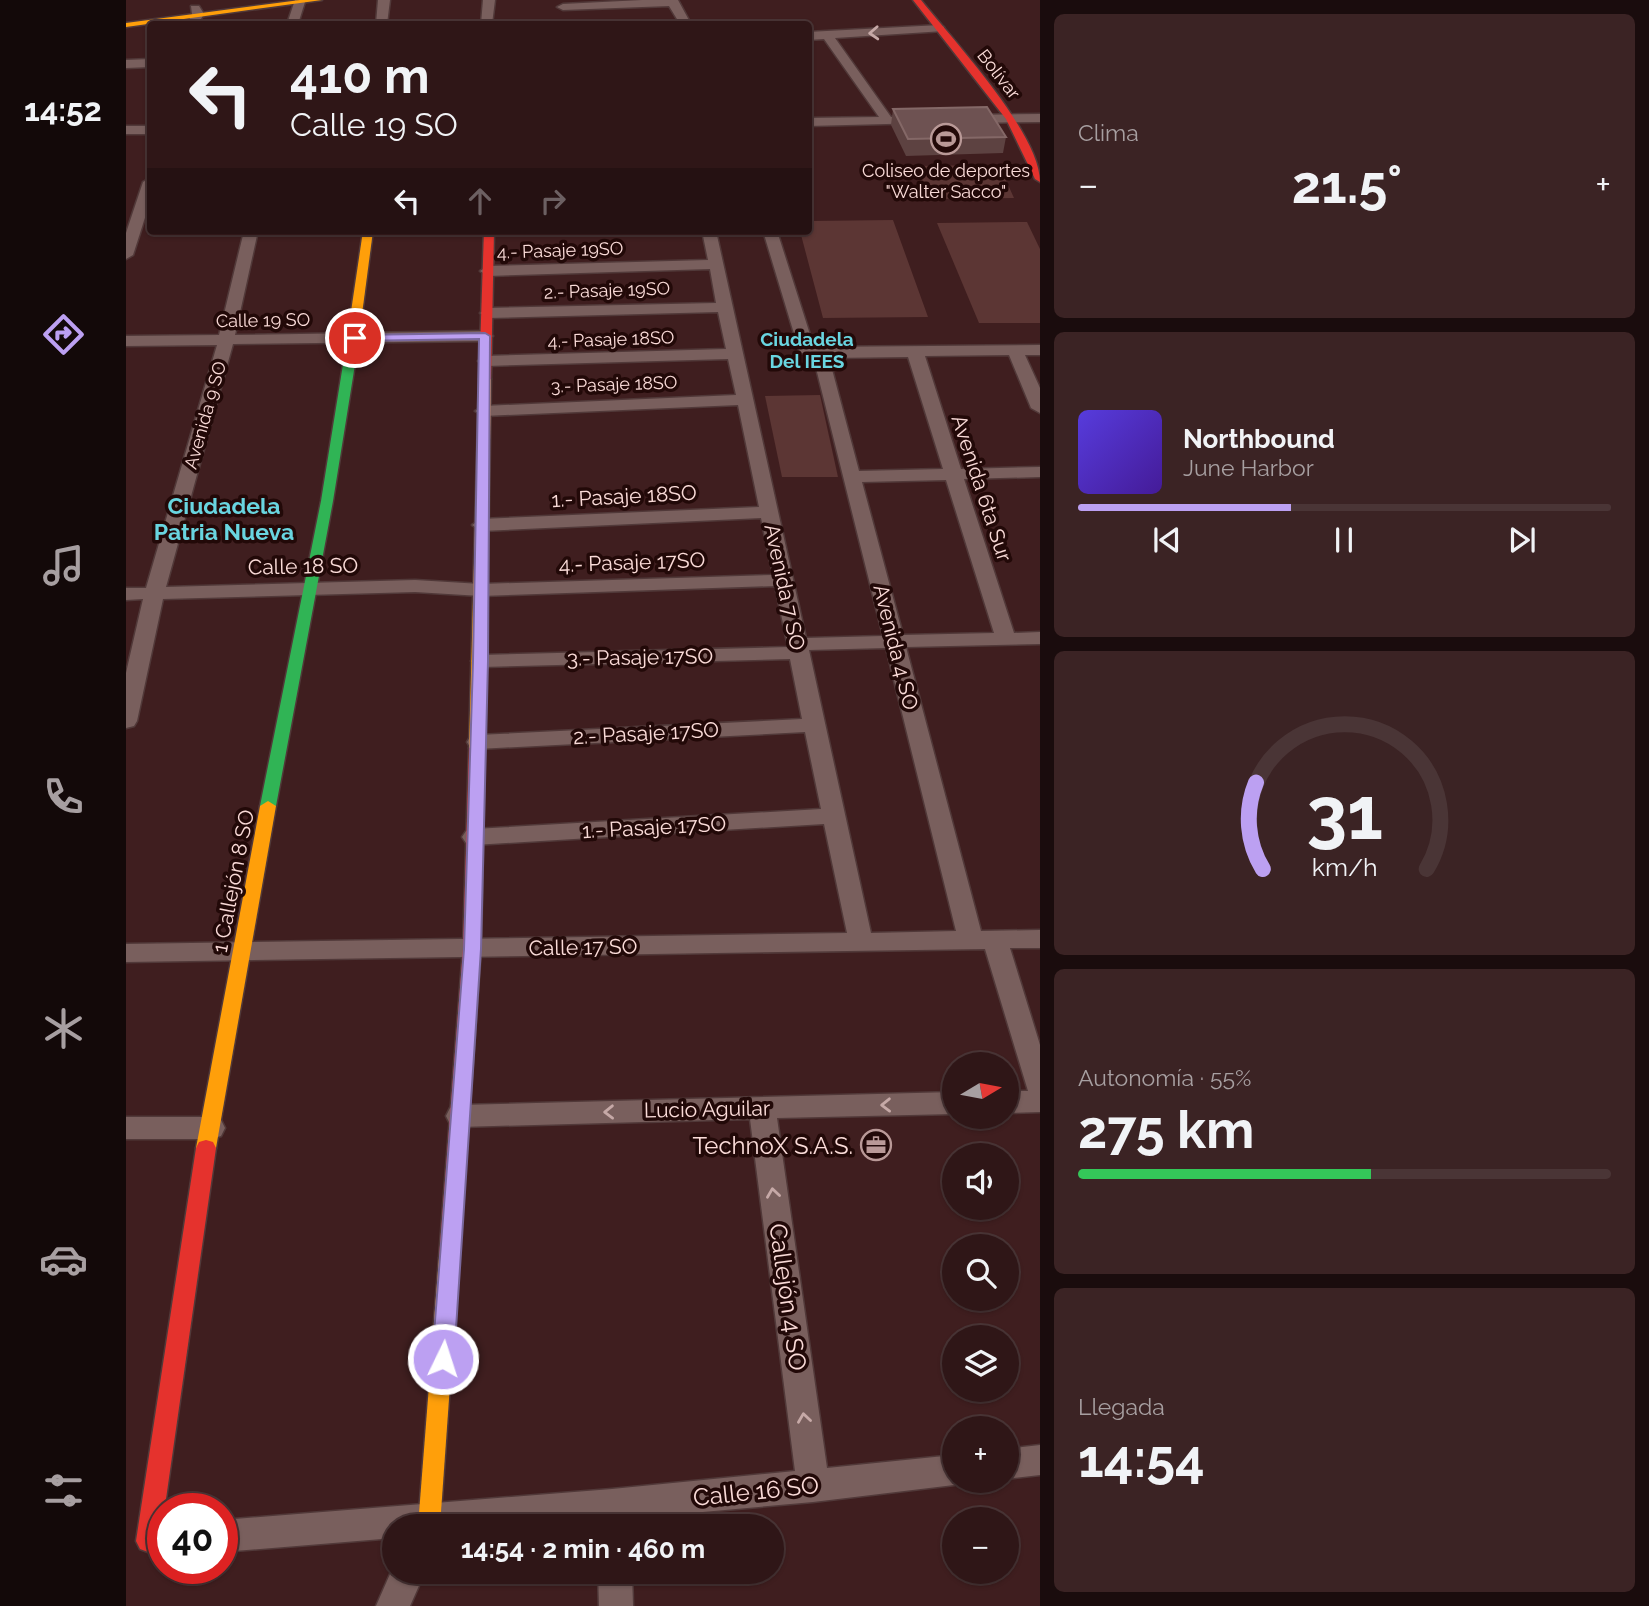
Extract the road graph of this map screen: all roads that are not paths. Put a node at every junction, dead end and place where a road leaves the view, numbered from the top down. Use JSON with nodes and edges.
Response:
{"nodes":[{"id":1,"x":258,"y":0,"type":"edge"},
{"id":2,"x":318,"y":0,"type":"edge"},
{"id":3,"x":384,"y":0,"type":"edge"},
{"id":4,"x":489,"y":0,"type":"edge"},
{"id":5,"x":917,"y":0,"type":"edge"},
{"id":6,"x":673,"y":1,"type":"edge"},
{"id":7,"x":299,"y":2,"type":"junction"},
{"id":8,"x":563,"y":7,"type":"dead end"},
{"id":9,"x":199,"y":10,"type":"edge"},
{"id":10,"x":126,"y":18,"type":"edge"},
{"id":11,"x":293,"y":21,"type":"edge"},
{"id":12,"x":382,"y":21,"type":"edge"},
{"id":13,"x":487,"y":21,"type":"edge"},
{"id":14,"x":683,"y":21,"type":"edge"},
{"id":15,"x":126,"y":25,"type":"edge"},
{"id":16,"x":940,"y":29,"type":"junction"},
{"id":17,"x":827,"y":35,"type":"junction"},
{"id":18,"x":812,"y":36,"type":"edge"},
{"id":19,"x":147,"y":63,"type":"edge"},
{"id":20,"x":126,"y":64,"type":"edge"},
{"id":21,"x":1010,"y":118,"type":"junction"},
{"id":22,"x":1040,"y":118,"type":"edge"},
{"id":23,"x":929,"y":120,"type":"edge"},
{"id":24,"x":956,"y":120,"type":"edge"},
{"id":25,"x":812,"y":121,"type":"edge"},
{"id":26,"x":888,"y":121,"type":"junction"},
{"id":27,"x":126,"y":130,"type":"edge"},
{"id":28,"x":147,"y":130,"type":"edge"},
{"id":29,"x":1040,"y":179,"type":"edge"},
{"id":30,"x":147,"y":189,"type":"edge"},
{"id":31,"x":130,"y":227,"type":"edge"},
{"id":32,"x":250,"y":235,"type":"edge"},
{"id":33,"x":368,"y":235,"type":"edge"},
{"id":34,"x":489,"y":235,"type":"edge"},
{"id":35,"x":710,"y":235,"type":"edge"},
{"id":36,"x":771,"y":235,"type":"edge"},
{"id":37,"x":126,"y":255,"type":"edge"},
{"id":38,"x":717,"y":264,"type":"junction"},
{"id":39,"x":488,"y":271,"type":"junction"},
{"id":40,"x":726,"y":307,"type":"junction"},
{"id":41,"x":488,"y":313,"type":"junction"},
{"id":42,"x":485,"y":336,"type":"junction"},
{"id":43,"x":355,"y":338,"type":"junction"},
{"id":44,"x":226,"y":340,"type":"junction"},
{"id":45,"x":126,"y":341,"type":"edge"},
{"id":46,"x":1015,"y":350,"type":"junction"},
{"id":47,"x":1040,"y":350,"type":"edge"},
{"id":48,"x":813,"y":352,"type":"junction"},
{"id":49,"x":915,"y":352,"type":"junction"},
{"id":50,"x":736,"y":354,"type":"junction"},
{"id":51,"x":486,"y":361,"type":"junction"},
{"id":52,"x":746,"y":400,"type":"junction"},
{"id":53,"x":1040,"y":408,"type":"edge"},
{"id":54,"x":484,"y":411,"type":"junction"},
{"id":55,"x":1040,"y":472,"type":"edge"},
{"id":56,"x":954,"y":474,"type":"junction"},
{"id":57,"x":852,"y":477,"type":"junction"},
{"id":58,"x":769,"y":512,"type":"junction"},
{"id":59,"x":481,"y":525,"type":"junction"},
{"id":60,"x":783,"y":580,"type":"junction"},
{"id":61,"x":312,"y":589,"type":"junction"},
{"id":62,"x":481,"y":590,"type":"junction"},
{"id":63,"x":154,"y":593,"type":"junction"},
{"id":64,"x":126,"y":594,"type":"edge"},
{"id":65,"x":1040,"y":638,"type":"edge"},
{"id":66,"x":1006,"y":639,"type":"junction"},
{"id":67,"x":894,"y":641,"type":"junction"},
{"id":68,"x":798,"y":648,"type":"junction"},
{"id":69,"x":481,"y":661,"type":"junction"},
{"id":70,"x":126,"y":721,"type":"edge"},
{"id":71,"x":814,"y":725,"type":"junction"},
{"id":72,"x":478,"y":742,"type":"junction"},
{"id":73,"x":834,"y":816,"type":"junction"},
{"id":74,"x":474,"y":837,"type":"junction"},
{"id":75,"x":1040,"y":939,"type":"edge"},
{"id":76,"x":983,"y":940,"type":"junction"},
{"id":77,"x":861,"y":942,"type":"junction"},
{"id":78,"x":472,"y":949,"type":"junction"},
{"id":79,"x":240,"y":951,"type":"junction"},
{"id":80,"x":126,"y":953,"type":"edge"},
{"id":81,"x":1040,"y":1088,"type":"edge"},
{"id":82,"x":1040,"y":1101,"type":"edge"},
{"id":83,"x":1019,"y":1102,"type":"edge"},
{"id":84,"x":942,"y":1103,"type":"edge"},
{"id":85,"x":762,"y":1108,"type":"junction"},
{"id":86,"x":460,"y":1116,"type":"junction"},
{"id":87,"x":126,"y":1128,"type":"edge"},
{"id":88,"x":211,"y":1128,"type":"junction"},
{"id":89,"x":1040,"y":1460,"type":"edge"},
{"id":90,"x":1019,"y":1462,"type":"edge"},
{"id":91,"x":942,"y":1471,"type":"edge"},
{"id":92,"x":813,"y":1486,"type":"junction"},
{"id":93,"x":432,"y":1514,"type":"edge"},
{"id":94,"x":625,"y":1514,"type":"edge"},
{"id":95,"x":382,"y":1526,"type":"edge"},
{"id":96,"x":238,"y":1535,"type":"edge"},
{"id":97,"x":146,"y":1542,"type":"edge"},
{"id":98,"x":403,"y":1584,"type":"edge"},
{"id":99,"x":615,"y":1584,"type":"edge"},
{"id":100,"x":393,"y":1606,"type":"edge"},
{"id":101,"x":616,"y":1606,"type":"edge"}],
"edges":[{"from":1,"to":9,"type":"street"},
{"from":2,"to":7,"type":"street"},
{"from":3,"to":12,"type":"street"},
{"from":4,"to":13,"type":"street"},
{"from":5,"to":16,"type":"street","name":"Bolívar"},
{"from":6,"to":8,"type":"street"},
{"from":6,"to":14,"type":"street"},
{"from":7,"to":9,"type":"street"},
{"from":7,"to":11,"type":"street"},
{"from":9,"to":10,"type":"street"},
{"from":9,"to":15,"type":"street"},
{"from":16,"to":17,"type":"street","one_way":true},
{"from":16,"to":21,"type":"street","name":"Bolívar"},
{"from":17,"to":18,"type":"street"},
{"from":17,"to":26,"type":"street"},
{"from":19,"to":20,"type":"street"},
{"from":21,"to":22,"type":"street"},
{"from":21,"to":24,"type":"street"},
{"from":21,"to":29,"type":"street","name":"Bolívar"},
{"from":23,"to":26,"type":"street"},
{"from":25,"to":26,"type":"street"},
{"from":27,"to":28,"type":"street"},
{"from":30,"to":31,"type":"street"},
{"from":31,"to":37,"type":"street"},
{"from":32,"to":44,"type":"street","name":"Avenida 9 SO"},
{"from":33,"to":43,"type":"street","name":"1 Callejón 8 SO"},
{"from":34,"to":39,"type":"street"},
{"from":35,"to":38,"type":"street","name":"Avenida 7 SO"},
{"from":36,"to":48,"type":"street","name":"Avenida 4 SO"},
{"from":38,"to":39,"type":"street","name":"4.- Pasaje 19SO"},
{"from":38,"to":40,"type":"street","name":"Avenida 7 SO"},
{"from":39,"to":41,"type":"street"},
{"from":40,"to":41,"type":"street","name":"2.- Pasaje 19SO"},
{"from":40,"to":50,"type":"street","name":"Avenida 7 SO"},
{"from":41,"to":42,"type":"street"},
{"from":42,"to":43,"type":"street","name":"Calle 19 SO"},
{"from":42,"to":51,"type":"street"},
{"from":43,"to":44,"type":"street","name":"Calle 19 SO"},
{"from":43,"to":61,"type":"street","name":"1 Callejón 8 SO"},
{"from":44,"to":45,"type":"street","name":"Calle 19 SO"},
{"from":44,"to":63,"type":"street","name":"Avenida 9 SO"},
{"from":46,"to":47,"type":"street"},
{"from":46,"to":49,"type":"street"},
{"from":46,"to":53,"type":"street"},
{"from":48,"to":49,"type":"street"},
{"from":48,"to":57,"type":"street","name":"Avenida 4 SO"},
{"from":49,"to":56,"type":"street","name":"Avenida 6ta Sur"},
{"from":50,"to":51,"type":"street","name":"4.- Pasaje 18SO"},
{"from":50,"to":52,"type":"street","name":"Avenida 7 SO"},
{"from":51,"to":54,"type":"street"},
{"from":52,"to":54,"type":"street","name":"3.- Pasaje 18SO"},
{"from":52,"to":58,"type":"street","name":"Avenida 7 SO"},
{"from":54,"to":59,"type":"street"},
{"from":55,"to":56,"type":"street"},
{"from":56,"to":57,"type":"street"},
{"from":56,"to":66,"type":"street","name":"Avenida 6ta Sur"},
{"from":57,"to":67,"type":"street","name":"Avenida 4 SO"},
{"from":58,"to":59,"type":"street","name":"1.- Pasaje 18SO"},
{"from":58,"to":60,"type":"street","name":"Avenida 7 SO"},
{"from":59,"to":62,"type":"street"},
{"from":60,"to":62,"type":"street","name":"4.- Pasaje 17SO"},
{"from":60,"to":68,"type":"street","name":"Avenida 7 SO"},
{"from":61,"to":62,"type":"street","name":"Calle 18 SO"},
{"from":61,"to":63,"type":"street","name":"Calle 18 SO"},
{"from":61,"to":79,"type":"street","name":"1 Callejón 8 SO"},
{"from":62,"to":69,"type":"street"},
{"from":63,"to":64,"type":"street","name":"Calle 18 SO"},
{"from":63,"to":70,"type":"street","name":"Avenida 9 SO"},
{"from":65,"to":66,"type":"street","name":"3.- Pasaje 17SO"},
{"from":66,"to":67,"type":"street","name":"3.- Pasaje 17SO"},
{"from":67,"to":68,"type":"street","name":"3.- Pasaje 17SO"},
{"from":67,"to":76,"type":"street","name":"Avenida 4 SO"},
{"from":68,"to":69,"type":"street","name":"3.- Pasaje 17SO"},
{"from":68,"to":71,"type":"street","name":"Avenida 7 SO"},
{"from":69,"to":72,"type":"street"},
{"from":71,"to":72,"type":"street","name":"2.- Pasaje 17SO"},
{"from":71,"to":73,"type":"street","name":"Avenida 7 SO"},
{"from":72,"to":74,"type":"street"},
{"from":73,"to":74,"type":"street","name":"1.- Pasaje 17SO"},
{"from":73,"to":77,"type":"street","name":"Avenida 7 SO"},
{"from":74,"to":78,"type":"street"},
{"from":75,"to":76,"type":"street","name":"Calle 17 SO"},
{"from":76,"to":77,"type":"street","name":"Calle 17 SO"},
{"from":76,"to":81,"type":"street","name":"Avenida 4 SO"},
{"from":77,"to":78,"type":"street","name":"Calle 17 SO"},
{"from":78,"to":79,"type":"street","name":"Calle 17 SO"},
{"from":78,"to":86,"type":"street"},
{"from":79,"to":80,"type":"street","name":"Calle 17 SO"},
{"from":79,"to":88,"type":"street","name":"1 Callejón 8 SO"},
{"from":82,"to":83,"type":"street"},
{"from":84,"to":85,"type":"street","name":"Lucio Aguilar","one_way":true},
{"from":85,"to":86,"type":"street","name":"Lucio Aguilar","one_way":true},
{"from":92,"to":85,"type":"street","name":"Callejón 4 SO","one_way":true},
{"from":86,"to":93,"type":"street"},
{"from":87,"to":88,"type":"street"},
{"from":88,"to":97,"type":"street","name":"1 Callejón 8 SO"},
{"from":89,"to":90,"type":"street"},
{"from":91,"to":92,"type":"street","name":"Calle 16 SO"},
{"from":92,"to":94,"type":"street","name":"Calle 16 SO"},
{"from":95,"to":96,"type":"street","name":"Calle 16 SO"},
{"from":98,"to":100,"type":"street"},
{"from":99,"to":101,"type":"street"}]}
